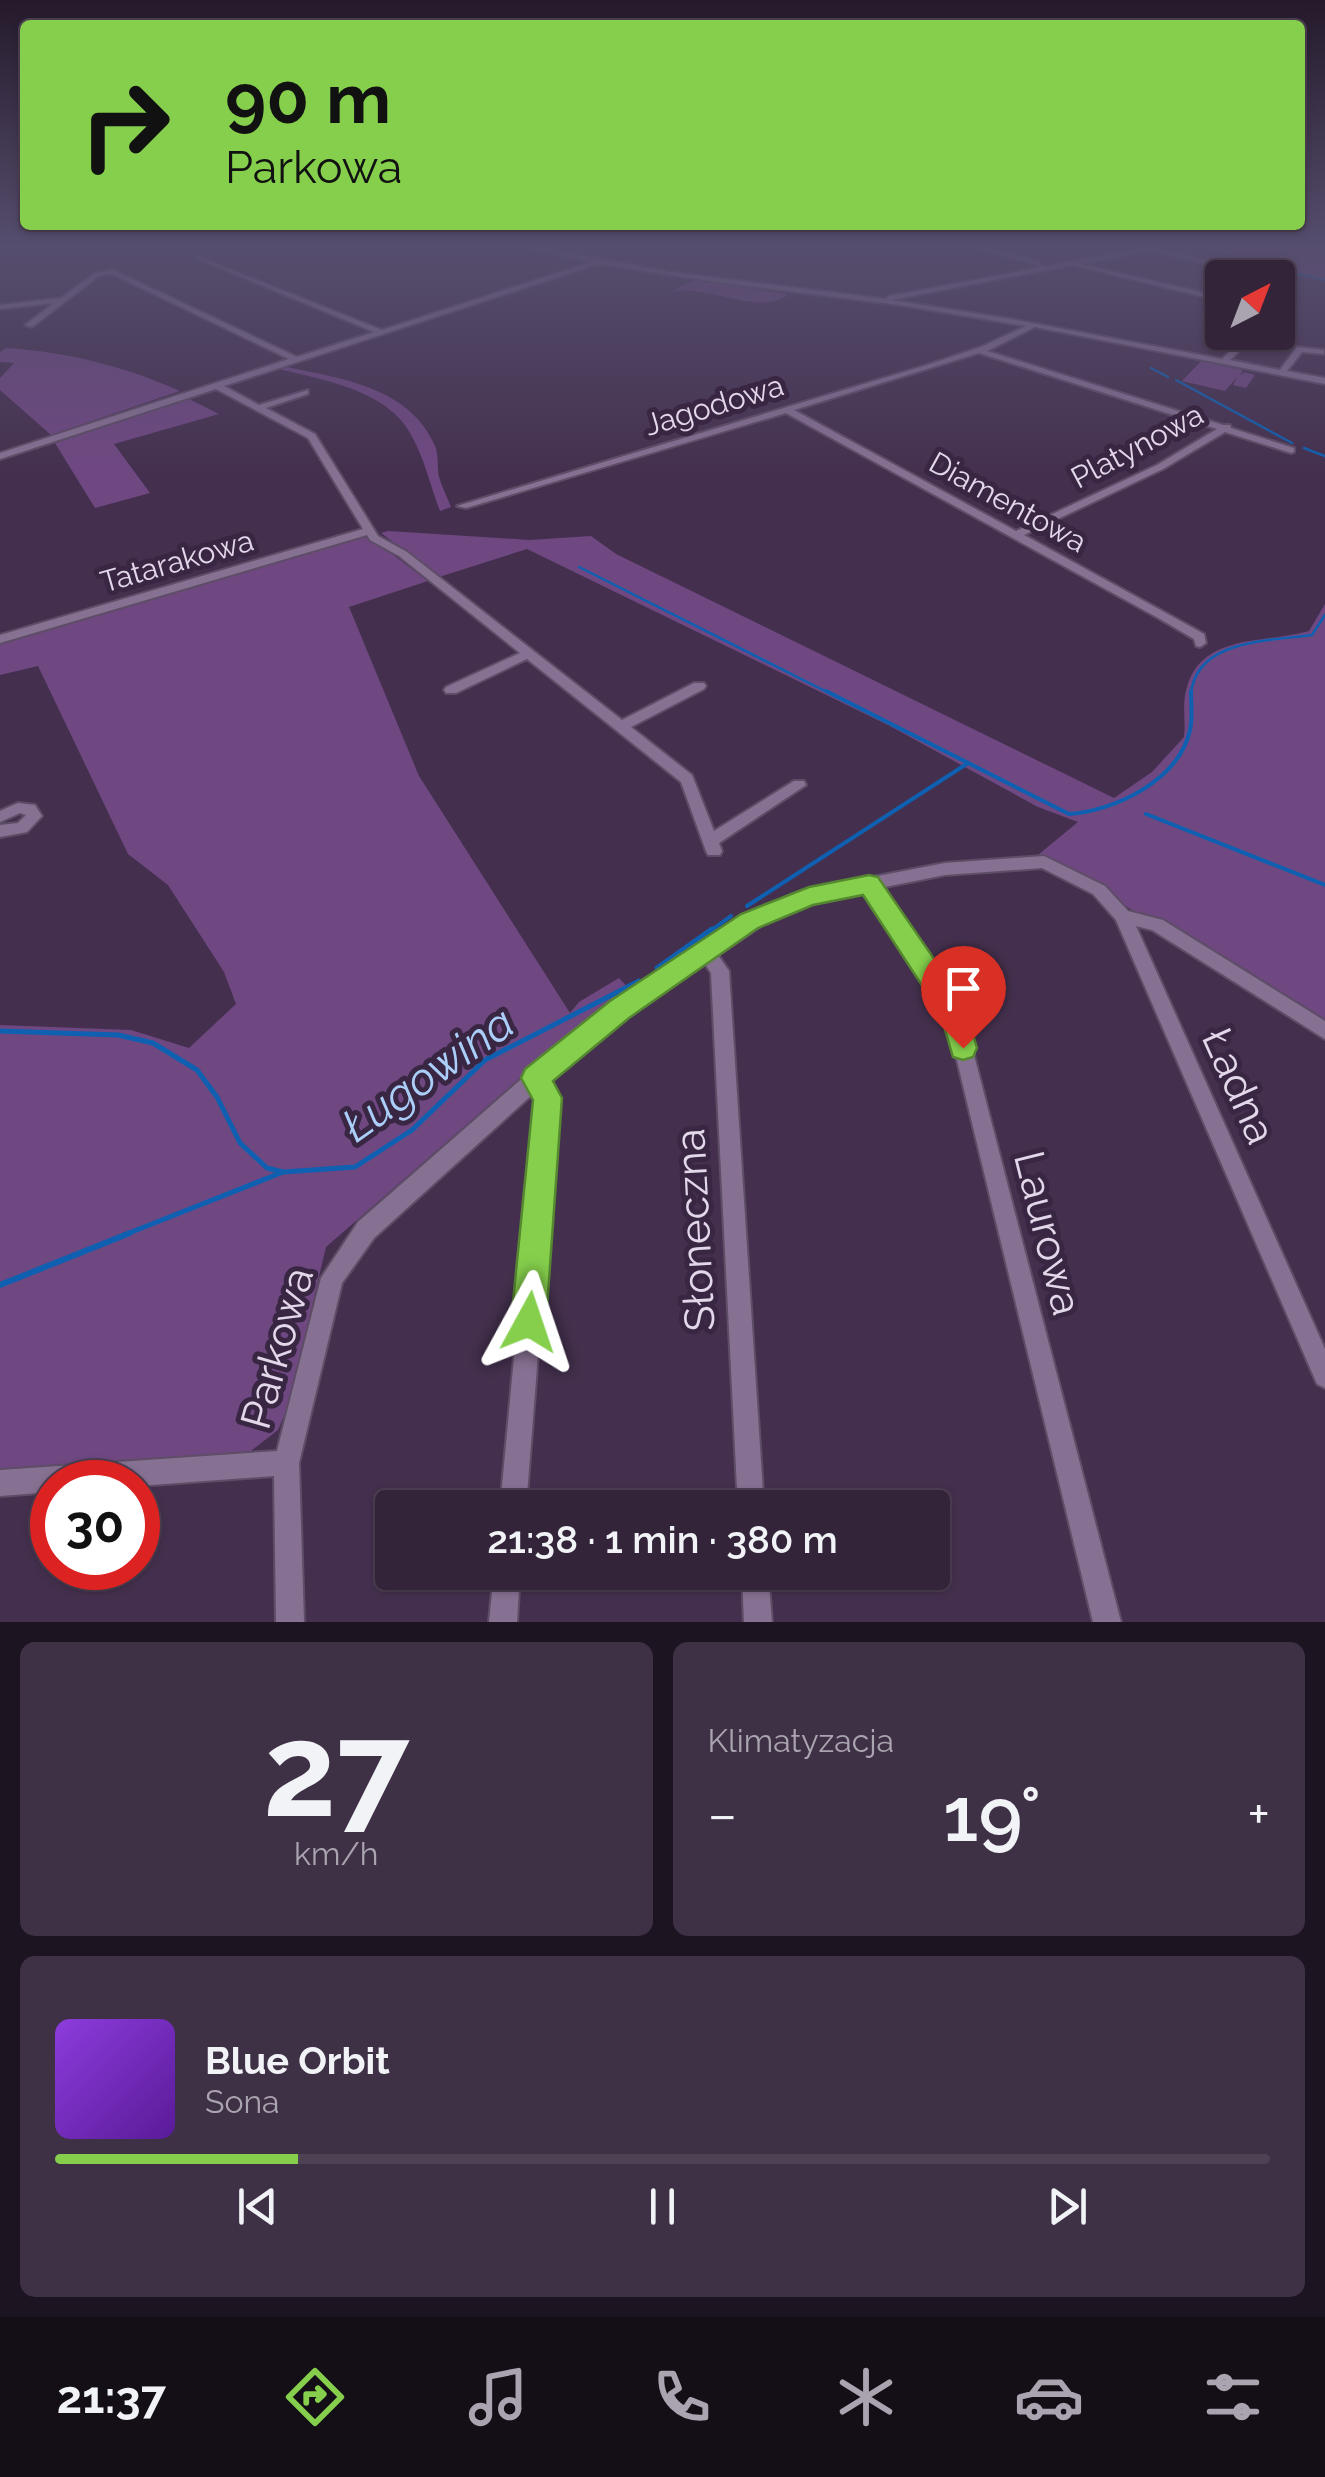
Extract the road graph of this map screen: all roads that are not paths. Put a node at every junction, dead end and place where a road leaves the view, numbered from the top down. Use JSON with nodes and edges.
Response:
{"nodes":[{"id":1,"x":31,"y":323,"type":"edge"},
{"id":2,"x":219,"y":323,"type":"edge"},
{"id":3,"x":358,"y":323,"type":"edge"},
{"id":4,"x":410,"y":323,"type":"edge"},
{"id":5,"x":1020,"y":323,"type":"edge"},
{"id":6,"x":28,"y":325,"type":"dead end"},
{"id":7,"x":1035,"y":325,"type":"junction"},
{"id":8,"x":381,"y":332,"type":"junction"},
{"id":9,"x":980,"y":350,"type":"junction"},
{"id":10,"x":1236,"y":350,"type":"edge"},
{"id":11,"x":1324,"y":352,"type":"edge"},
{"id":12,"x":297,"y":360,"type":"junction"},
{"id":13,"x":1223,"y":362,"type":"junction"},
{"id":14,"x":1282,"y":373,"type":"junction"},
{"id":15,"x":1325,"y":381,"type":"edge"},
{"id":16,"x":217,"y":386,"type":"junction"},
{"id":17,"x":305,"y":392,"type":"dead end"},
{"id":18,"x":260,"y":407,"type":"junction"},
{"id":19,"x":786,"y":410,"type":"junction"},
{"id":20,"x":1227,"y":427,"type":"junction"},
{"id":21,"x":1291,"y":450,"type":"dead end"},
{"id":22,"x":0,"y":456,"type":"edge"},
{"id":23,"x":462,"y":506,"type":"dead end"},
{"id":24,"x":368,"y":531,"type":"junction"},
{"id":25,"x":1016,"y":535,"type":"junction"},
{"id":26,"x":0,"y":638,"type":"edge"},
{"id":27,"x":1200,"y":642,"type":"dead end"},
{"id":28,"x":528,"y":654,"type":"junction"},
{"id":29,"x":699,"y":686,"type":"dead end"},
{"id":30,"x":451,"y":690,"type":"dead end"},
{"id":31,"x":620,"y":727,"type":"junction"},
{"id":32,"x":799,"y":785,"type":"dead end"},
{"id":33,"x":0,"y":816,"type":"edge"},
{"id":34,"x":0,"y":831,"type":"edge"},
{"id":35,"x":1044,"y":862,"type":"joint"},
{"id":36,"x":869,"y":884,"type":"junction"},
{"id":37,"x":1123,"y":916,"type":"junction"},
{"id":38,"x":706,"y":952,"type":"junction"},
{"id":39,"x":1325,"y":1031,"type":"edge"},
{"id":40,"x":535,"y":1078,"type":"junction"},
{"id":41,"x":1325,"y":1376,"type":"edge"},
{"id":42,"x":286,"y":1464,"type":"junction"},
{"id":43,"x":0,"y":1483,"type":"edge"},
{"id":44,"x":515,"y":1490,"type":"edge"},
{"id":45,"x":750,"y":1490,"type":"edge"},
{"id":46,"x":506,"y":1590,"type":"edge"},
{"id":47,"x":756,"y":1590,"type":"edge"},
{"id":48,"x":290,"y":1622,"type":"edge"},
{"id":49,"x":503,"y":1622,"type":"edge"},
{"id":50,"x":758,"y":1622,"type":"edge"},
{"id":51,"x":1107,"y":1622,"type":"edge"}],
"edges":[{"from":1,"to":6,"type":"street"},
{"from":2,"to":12,"type":"street"},
{"from":3,"to":8,"type":"street"},
{"from":4,"to":8,"type":"street"},
{"from":5,"to":7,"type":"street"},
{"from":7,"to":9,"type":"street","name":"Jagodowa"},
{"from":7,"to":13,"type":"street"},
{"from":8,"to":12,"type":"street"},
{"from":9,"to":19,"type":"street","name":"Jagodowa"},
{"from":9,"to":20,"type":"street"},
{"from":10,"to":13,"type":"street"},
{"from":11,"to":14,"type":"street"},
{"from":12,"to":16,"type":"street"},
{"from":13,"to":14,"type":"street"},
{"from":14,"to":15,"type":"street"},
{"from":16,"to":18,"type":"street"},
{"from":16,"to":22,"type":"street"},
{"from":17,"to":18,"type":"street"},
{"from":18,"to":24,"type":"street"},
{"from":19,"to":23,"type":"street","name":"Jagodowa"},
{"from":19,"to":25,"type":"street","name":"Diamentowa"},
{"from":20,"to":21,"type":"street"},
{"from":20,"to":25,"type":"street","name":"Platynowa"},
{"from":24,"to":26,"type":"street","name":"Tatarakowa"},
{"from":24,"to":28,"type":"street"},
{"from":25,"to":27,"type":"street","name":"Diamentowa"},
{"from":28,"to":30,"type":"street"},
{"from":28,"to":31,"type":"street"},
{"from":29,"to":31,"type":"street"},
{"from":31,"to":32,"type":"street"},
{"from":33,"to":34,"type":"street"},
{"from":35,"to":36,"type":"street","name":"Parkowa"},
{"from":35,"to":37,"type":"street","name":"Ładna"},
{"from":36,"to":38,"type":"street","name":"Parkowa"},
{"from":36,"to":51,"type":"street","name":"Laurowa"},
{"from":37,"to":39,"type":"street"},
{"from":37,"to":41,"type":"street","name":"Ładna"},
{"from":38,"to":40,"type":"street","name":"Parkowa"},
{"from":38,"to":45,"type":"street","name":"Słoneczna"},
{"from":40,"to":42,"type":"street","name":"Parkowa"},
{"from":40,"to":44,"type":"street"},
{"from":42,"to":43,"type":"street","name":"Parkowa"},
{"from":42,"to":48,"type":"street"},
{"from":46,"to":49,"type":"street"},
{"from":47,"to":50,"type":"street"}]}
